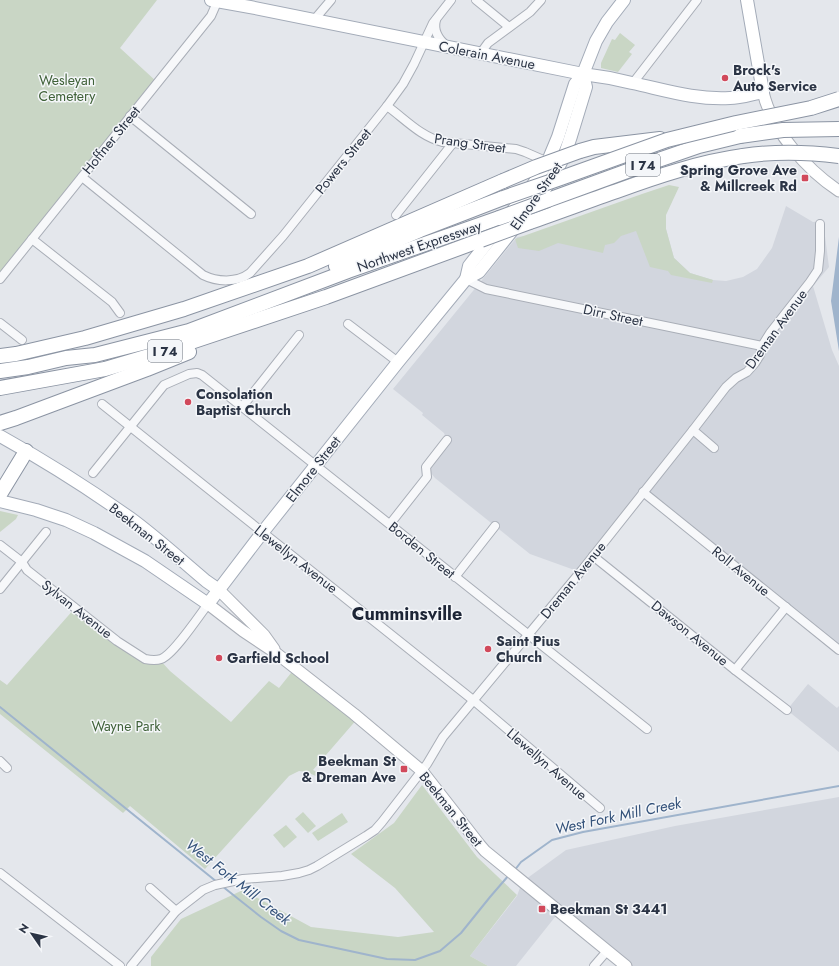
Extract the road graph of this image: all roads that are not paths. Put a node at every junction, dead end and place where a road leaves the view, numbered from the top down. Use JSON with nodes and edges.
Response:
{"nodes":[{"id":1,"x":215,"y":0,"type":"edge"},
{"id":2,"x":331,"y":0,"type":"edge"},
{"id":3,"x":451,"y":0,"type":"edge"},
{"id":4,"x":476,"y":0,"type":"edge"},
{"id":5,"x":541,"y":0,"type":"edge"},
{"id":6,"x":624,"y":0,"type":"edge"},
{"id":7,"x":697,"y":0,"type":"edge"},
{"id":8,"x":747,"y":0,"type":"edge"},
{"id":9,"x":437,"y":17,"type":"junction"},
{"id":10,"x":314,"y":20,"type":"junction"},
{"id":11,"x":509,"y":27,"type":"junction"},
{"id":12,"x":424,"y":42,"type":"junction"},
{"id":13,"x":449,"y":47,"type":"junction"},
{"id":14,"x":480,"y":54,"type":"junction"},
{"id":15,"x":583,"y":74,"type":"junction"},
{"id":16,"x":633,"y":83,"type":"junction"},
{"id":17,"x":763,"y":92,"type":"junction"},
{"id":18,"x":839,"y":99,"type":"edge"},
{"id":19,"x":387,"y":106,"type":"junction"},
{"id":20,"x":130,"y":116,"type":"junction"},
{"id":21,"x":839,"y":129,"type":"edge"},
{"id":22,"x":740,"y":136,"type":"junction"},
{"id":23,"x":453,"y":143,"type":"junction"},
{"id":24,"x":839,"y":156,"type":"edge"},
{"id":25,"x":553,"y":164,"type":"junction"},
{"id":26,"x":82,"y":177,"type":"junction"},
{"id":27,"x":839,"y":192,"type":"edge"},
{"id":28,"x":479,"y":207,"type":"junction"},
{"id":29,"x":251,"y":214,"type":"dead end"},
{"id":30,"x":396,"y":215,"type":"dead end"},
{"id":31,"x":820,"y":224,"type":"dead end"},
{"id":32,"x":32,"y":239,"type":"junction"},
{"id":33,"x":364,"y":242,"type":"junction"},
{"id":34,"x":0,"y":279,"type":"edge"},
{"id":35,"x":466,"y":279,"type":"junction"},
{"id":36,"x":326,"y":297,"type":"junction"},
{"id":37,"x":257,"y":306,"type":"junction"},
{"id":38,"x":120,"y":313,"type":"dead end"},
{"id":39,"x":0,"y":322,"type":"edge"},
{"id":40,"x":348,"y":324,"type":"dead end"},
{"id":41,"x":300,"y":335,"type":"dead end"},
{"id":42,"x":23,"y":346,"type":"junction"},
{"id":43,"x":762,"y":346,"type":"junction"},
{"id":44,"x":0,"y":356,"type":"edge"},
{"id":45,"x":398,"y":362,"type":"junction"},
{"id":46,"x":0,"y":371,"type":"edge"},
{"id":47,"x":0,"y":388,"type":"edge"},
{"id":48,"x":102,"y":404,"type":"dead end"},
{"id":49,"x":242,"y":407,"type":"junction"},
{"id":50,"x":0,"y":423,"type":"edge"},
{"id":51,"x":130,"y":427,"type":"junction"},
{"id":52,"x":693,"y":430,"type":"junction"},
{"id":53,"x":0,"y":436,"type":"edge"},
{"id":54,"x":447,"y":440,"type":"dead end"},
{"id":55,"x":714,"y":448,"type":"dead end"},
{"id":56,"x":26,"y":451,"type":"junction"},
{"id":57,"x":316,"y":465,"type":"junction"},
{"id":58,"x":93,"y":473,"type":"dead end"},
{"id":59,"x":643,"y":492,"type":"junction"},
{"id":60,"x":0,"y":494,"type":"edge"},
{"id":61,"x":0,"y":500,"type":"edge"},
{"id":62,"x":390,"y":524,"type":"junction"},
{"id":63,"x":495,"y":526,"type":"dead end"},
{"id":64,"x":46,"y":532,"type":"dead end"},
{"id":65,"x":262,"y":533,"type":"junction"},
{"id":66,"x":0,"y":545,"type":"edge"},
{"id":67,"x":593,"y":556,"type":"junction"},
{"id":68,"x":22,"y":562,"type":"junction"},
{"id":69,"x":455,"y":577,"type":"junction"},
{"id":70,"x":0,"y":589,"type":"edge"},
{"id":71,"x":219,"y":590,"type":"junction"},
{"id":72,"x":208,"y":604,"type":"junction"},
{"id":73,"x":786,"y":607,"type":"junction"},
{"id":74,"x":528,"y":635,"type":"junction"},
{"id":75,"x":839,"y":650,"type":"edge"},
{"id":76,"x":276,"y":653,"type":"junction"},
{"id":77,"x":160,"y":660,"type":"joint"},
{"id":78,"x":735,"y":670,"type":"junction"},
{"id":79,"x":473,"y":700,"type":"junction"},
{"id":80,"x":787,"y":710,"type":"dead end"},
{"id":81,"x":647,"y":729,"type":"dead end"},
{"id":82,"x":0,"y":761,"type":"edge"},
{"id":83,"x":7,"y":768,"type":"dead end"},
{"id":84,"x":422,"y":771,"type":"junction"},
{"id":85,"x":600,"y":808,"type":"dead end"},
{"id":86,"x":1,"y":875,"type":"edge"},
{"id":87,"x":150,"y":888,"type":"dead end"},
{"id":88,"x":176,"y":911,"type":"junction"},
{"id":89,"x":607,"y":951,"type":"junction"},
{"id":90,"x":120,"y":966,"type":"edge"},
{"id":91,"x":131,"y":966,"type":"edge"},
{"id":92,"x":594,"y":966,"type":"edge"},
{"id":93,"x":626,"y":966,"type":"edge"}],
"edges":[{"from":1,"to":10,"type":"main road","name":"Colerain Avenue"},
{"from":1,"to":20,"type":"street","name":"Hoffner Street"},
{"from":2,"to":10,"type":"street"},
{"from":3,"to":9,"type":"street","name":"Powers Street"},
{"from":4,"to":11,"type":"street"},
{"from":5,"to":11,"type":"street"},
{"from":6,"to":15,"type":"main road","name":"Elmore Street"},
{"from":7,"to":16,"type":"street"},
{"from":8,"to":17,"type":"main road"},
{"from":9,"to":12,"type":"street","name":"Powers Street"},
{"from":9,"to":13,"type":"street"},
{"from":10,"to":12,"type":"main road","name":"Colerain Avenue"},
{"from":11,"to":14,"type":"street"},
{"from":12,"to":13,"type":"main road","name":"Colerain Avenue"},
{"from":12,"to":19,"type":"street","name":"Powers Street"},
{"from":13,"to":14,"type":"main road","name":"Colerain Avenue"},
{"from":14,"to":15,"type":"main road","name":"Colerain Avenue"},
{"from":15,"to":16,"type":"main road","name":"Colerain Avenue"},
{"from":15,"to":25,"type":"main road","name":"Elmore Street"},
{"from":16,"to":17,"type":"main road","name":"Colerain Avenue"},
{"from":17,"to":27,"type":"main road"},
{"from":18,"to":28,"type":"highway","bridge":true},
{"from":19,"to":23,"type":"street","name":"Prang Street"},
{"from":19,"to":26,"type":"street","name":"Powers Street"},
{"from":20,"to":26,"type":"street","name":"Hoffner Street"},
{"from":20,"to":29,"type":"street"},
{"from":21,"to":22,"type":"highway","name":"Northwest Expressway","number":"I 74","bridge":true},
{"from":22,"to":33,"type":"highway","bridge":true},
{"from":22,"to":37,"type":"highway","name":"Northwest Expressway","number":"I 74","bridge":true},
{"from":23,"to":25,"type":"street","name":"Prang Street"},
{"from":23,"to":30,"type":"street"},
{"from":24,"to":36,"type":"highway","name":"Northwest Expressway","number":"I 74","bridge":true},
{"from":25,"to":35,"type":"main road","name":"Elmore Street"},
{"from":26,"to":32,"type":"street","name":"Hoffner Street"},
{"from":28,"to":33,"type":"highway"},
{"from":28,"to":37,"type":"highway"},
{"from":31,"to":43,"type":"street","name":"Dreman Avenue"},
{"from":32,"to":34,"type":"street","name":"Hoffner Street"},
{"from":32,"to":38,"type":"street"},
{"from":33,"to":42,"type":"highway"},
{"from":35,"to":43,"type":"street","name":"Dirr Street"},
{"from":35,"to":45,"type":"main road","name":"Elmore Street"},
{"from":36,"to":47,"type":"highway","name":"Northwest Expressway","number":"I 74"},
{"from":36,"to":50,"type":"highway"},
{"from":37,"to":46,"type":"highway","name":"Northwest Expressway","number":"I 74"},
{"from":39,"to":42,"type":"street"},
{"from":40,"to":45,"type":"street"},
{"from":41,"to":49,"type":"street"},
{"from":42,"to":44,"type":"highway"},
{"from":43,"to":52,"type":"street","name":"Dreman Avenue"},
{"from":45,"to":57,"type":"main road","name":"Elmore Street"},
{"from":48,"to":51,"type":"street","name":"Llewellyn Avenue"},
{"from":49,"to":51,"type":"street","name":"Borden Street"},
{"from":49,"to":57,"type":"street","name":"Borden Street"},
{"from":51,"to":58,"type":"street"},
{"from":51,"to":65,"type":"street","name":"Llewellyn Avenue"},
{"from":52,"to":55,"type":"street"},
{"from":52,"to":59,"type":"street","name":"Dreman Avenue"},
{"from":53,"to":56,"type":"main road","name":"Beekman Street"},
{"from":54,"to":62,"type":"street"},
{"from":56,"to":60,"type":"highway"},
{"from":56,"to":71,"type":"main road","name":"Beekman Street"},
{"from":57,"to":62,"type":"street","name":"Borden Street"},
{"from":57,"to":65,"type":"main road","name":"Elmore Street"},
{"from":59,"to":67,"type":"street","name":"Dreman Avenue"},
{"from":59,"to":73,"type":"street","name":"Roll Avenue"},
{"from":61,"to":72,"type":"main road","name":"Beekman Street"},
{"from":62,"to":69,"type":"street","name":"Borden Street"},
{"from":63,"to":69,"type":"street"},
{"from":64,"to":68,"type":"street"},
{"from":65,"to":71,"type":"main road","name":"Elmore Street"},
{"from":65,"to":79,"type":"street","name":"Llewellyn Avenue"},
{"from":66,"to":68,"type":"street","name":"Sylvan Avenue"},
{"from":67,"to":74,"type":"street","name":"Dreman Avenue"},
{"from":67,"to":78,"type":"street","name":"Dawson Avenue"},
{"from":68,"to":70,"type":"street"},
{"from":68,"to":77,"type":"street","name":"Sylvan Avenue"},
{"from":69,"to":74,"type":"street","name":"Borden Street"},
{"from":71,"to":72,"type":"main road","name":"Elmore Street"},
{"from":71,"to":76,"type":"main road","name":"Beekman Street"},
{"from":72,"to":76,"type":"main road","name":"Beekman Street"},
{"from":72,"to":77,"type":"street","name":"Elmore Street"},
{"from":73,"to":75,"type":"street","name":"Roll Avenue"},
{"from":73,"to":78,"type":"street"},
{"from":74,"to":79,"type":"street","name":"Dreman Avenue"},
{"from":74,"to":81,"type":"street","name":"Borden Street"},
{"from":76,"to":84,"type":"main road","name":"Beekman Street"},
{"from":78,"to":80,"type":"street","name":"Dawson Avenue"},
{"from":79,"to":84,"type":"street","name":"Dreman Avenue"},
{"from":79,"to":85,"type":"street","name":"Llewellyn Avenue"},
{"from":82,"to":83,"type":"street"},
{"from":84,"to":88,"type":"street","name":"Dreman Avenue"},
{"from":84,"to":89,"type":"main road","name":"Beekman Street"},
{"from":86,"to":90,"type":"street"},
{"from":87,"to":88,"type":"street"},
{"from":88,"to":91,"type":"street","name":"Dreman Avenue"},
{"from":89,"to":92,"type":"street"},
{"from":89,"to":93,"type":"main road","name":"Beekman Street"}]}
